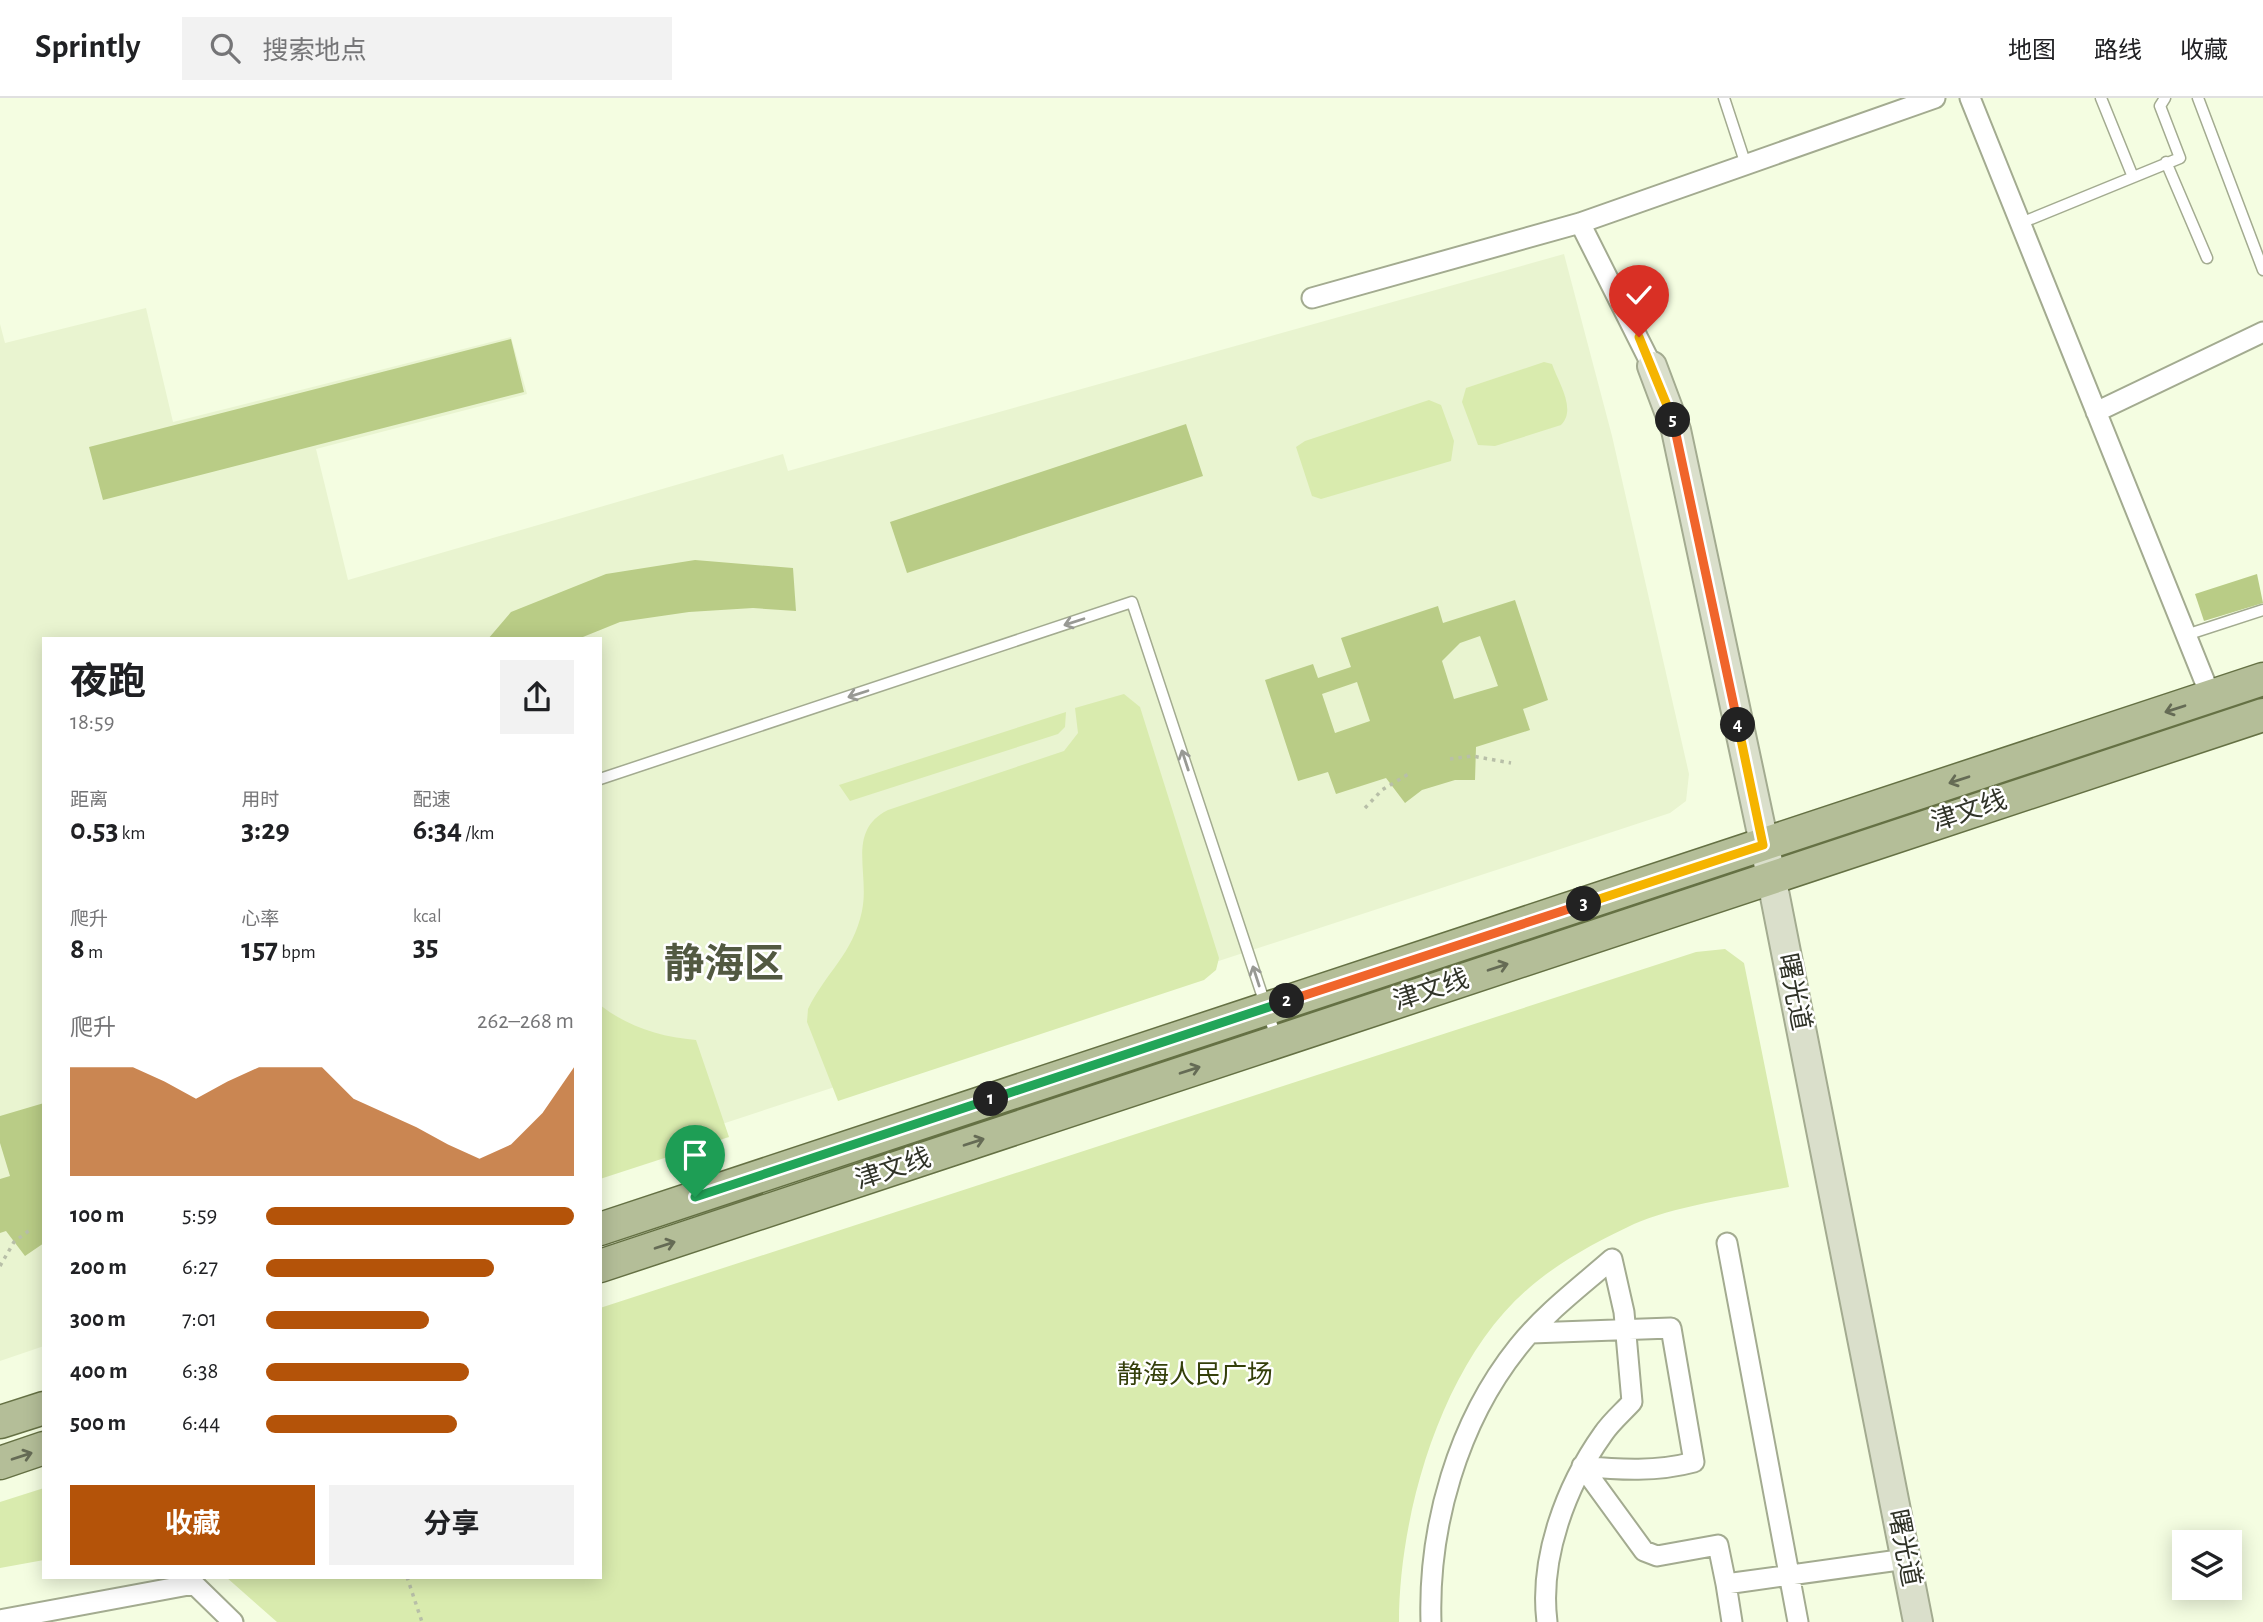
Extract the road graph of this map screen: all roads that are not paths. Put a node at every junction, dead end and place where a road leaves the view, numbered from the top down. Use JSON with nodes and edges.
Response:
{"nodes":[{"id":1,"x":1724,"y":98,"type":"edge"},
{"id":2,"x":1935,"y":98,"type":"edge"},
{"id":3,"x":1970,"y":98,"type":"edge"},
{"id":4,"x":2101,"y":98,"type":"edge"},
{"id":5,"x":2165,"y":98,"type":"edge"},
{"id":6,"x":2198,"y":98,"type":"edge"},
{"id":7,"x":1893,"y":105,"type":"edge"},
{"id":8,"x":2166,"y":162,"type":"junction"},
{"id":9,"x":1746,"y":166,"type":"junction"},
{"id":10,"x":2133,"y":177,"type":"junction"},
{"id":11,"x":1580,"y":223,"type":"junction"},
{"id":12,"x":2021,"y":223,"type":"junction"},
{"id":13,"x":2207,"y":258,"type":"dead end"},
{"id":14,"x":2263,"y":270,"type":"edge"},
{"id":15,"x":1312,"y":298,"type":"dead end"},
{"id":16,"x":2263,"y":332,"type":"edge"},
{"id":17,"x":1652,"y":366,"type":"joint"},
{"id":18,"x":2096,"y":412,"type":"junction"},
{"id":19,"x":2263,"y":610,"type":"edge"},
{"id":20,"x":2186,"y":635,"type":"junction"},
{"id":21,"x":2263,"y":679,"type":"edge"},
{"id":22,"x":2211,"y":697,"type":"junction"},
{"id":23,"x":2263,"y":715,"type":"edge"},
{"id":24,"x":602,"y":778,"type":"edge"},
{"id":25,"x":1763,"y":845,"type":"junction"},
{"id":26,"x":1771,"y":876,"type":"junction"},
{"id":27,"x":1267,"y":1008,"type":"junction"},
{"id":28,"x":1278,"y":1041,"type":"junction"},
{"id":29,"x":602,"y":1228,"type":"edge"},
{"id":30,"x":1727,"y":1243,"type":"dead end"},
{"id":31,"x":602,"y":1265,"type":"edge"},
{"id":32,"x":1625,"y":1330,"type":"junction"},
{"id":33,"x":1531,"y":1333,"type":"junction"},
{"id":34,"x":42,"y":1409,"type":"edge"},
{"id":35,"x":0,"y":1422,"type":"edge"},
{"id":36,"x":42,"y":1449,"type":"edge"},
{"id":37,"x":0,"y":1463,"type":"edge"},
{"id":38,"x":1582,"y":1466,"type":"junction"},
{"id":39,"x":1906,"y":1559,"type":"junction"},
{"id":40,"x":1788,"y":1576,"type":"junction"},
{"id":41,"x":1727,"y":1584,"type":"junction"},
{"id":42,"x":0,"y":1620,"type":"edge"},
{"id":43,"x":233,"y":1622,"type":"edge"},
{"id":44,"x":1431,"y":1622,"type":"edge"},
{"id":45,"x":1547,"y":1622,"type":"edge"},
{"id":46,"x":1732,"y":1622,"type":"edge"},
{"id":47,"x":1798,"y":1622,"type":"edge"},
{"id":48,"x":1918,"y":1622,"type":"edge"}],
"edges":[{"from":1,"to":9,"type":"lane"},
{"from":2,"to":7,"type":"street"},
{"from":3,"to":12,"type":"street"},
{"from":4,"to":10,"type":"lane"},
{"from":5,"to":8,"type":"lane"},
{"from":6,"to":14,"type":"lane"},
{"from":7,"to":9,"type":"street"},
{"from":8,"to":10,"type":"lane"},
{"from":8,"to":13,"type":"lane"},
{"from":9,"to":11,"type":"street"},
{"from":10,"to":12,"type":"lane"},
{"from":11,"to":15,"type":"street"},
{"from":11,"to":17,"type":"street"},
{"from":12,"to":18,"type":"street"},
{"from":16,"to":18,"type":"street"},
{"from":17,"to":25,"type":"street","name":"曙光道"},
{"from":18,"to":20,"type":"street"},
{"from":19,"to":20,"type":"lane"},
{"from":20,"to":22,"type":"street"},
{"from":21,"to":22,"type":"main road","name":"津文线"},
{"from":22,"to":25,"type":"main road","name":"津文线","one_way":true},
{"from":23,"to":26,"type":"main road","name":"津文线"},
{"from":27,"to":24,"type":"lane","one_way":true},
{"from":25,"to":26,"type":"street","name":"曙光道"},
{"from":25,"to":27,"type":"main road","name":"津文线"},
{"from":28,"to":26,"type":"main road","name":"津文线","one_way":true},
{"from":26,"to":39,"type":"street","name":"曙光道"},
{"from":27,"to":28,"type":"lane"},
{"from":27,"to":29,"type":"main road","name":"津文线"},
{"from":31,"to":28,"type":"main road","name":"津文线","one_way":true},
{"from":30,"to":40,"type":"street"},
{"from":32,"to":33,"type":"street"},
{"from":32,"to":33,"type":"street"},
{"from":32,"to":38,"type":"street"},
{"from":32,"to":38,"type":"street"},
{"from":33,"to":44,"type":"street"},
{"from":34,"to":35,"type":"main road"},
{"from":37,"to":36,"type":"main road","one_way":true},
{"from":38,"to":41,"type":"street"},
{"from":38,"to":45,"type":"street"},
{"from":39,"to":40,"type":"street"},
{"from":39,"to":48,"type":"street","name":"曙光道"},
{"from":40,"to":41,"type":"street"},
{"from":40,"to":47,"type":"street"},
{"from":41,"to":46,"type":"street"},
{"from":42,"to":43,"type":"street"}]}
